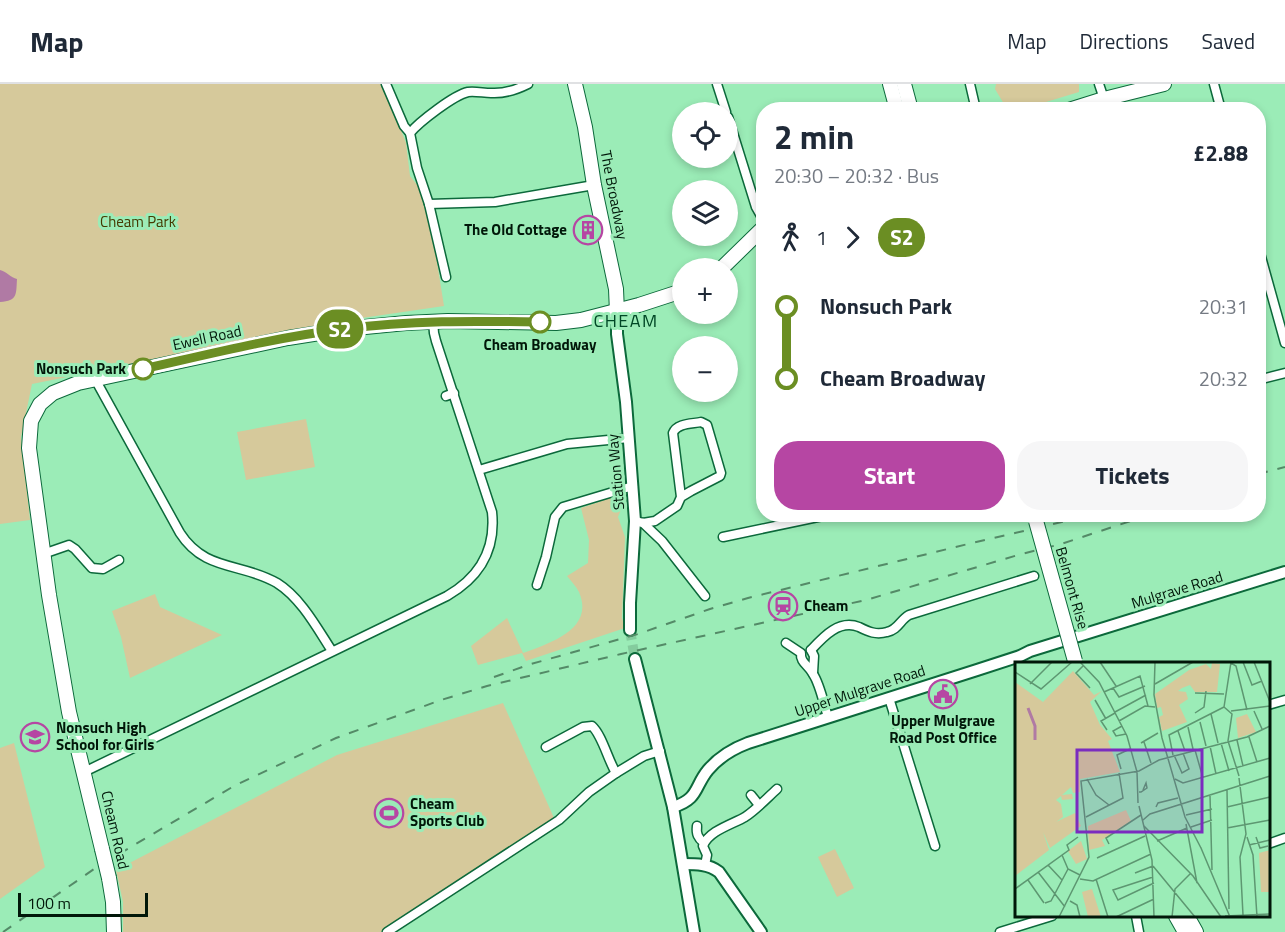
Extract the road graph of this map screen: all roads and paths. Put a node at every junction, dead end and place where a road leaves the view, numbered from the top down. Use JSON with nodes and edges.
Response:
{"nodes":[{"id":1,"x":386,"y":84,"type":"edge"},
{"id":2,"x":528,"y":84,"type":"edge"},
{"id":3,"x":575,"y":84,"type":"edge"},
{"id":4,"x":717,"y":84,"type":"edge"},
{"id":5,"x":890,"y":84,"type":"edge"},
{"id":6,"x":904,"y":84,"type":"edge"},
{"id":7,"x":970,"y":84,"type":"edge"},
{"id":8,"x":1099,"y":84,"type":"edge"},
{"id":9,"x":1164,"y":84,"type":"edge"},
{"id":10,"x":1214,"y":84,"type":"edge"},
{"id":11,"x":1104,"y":99,"type":"junction"},
{"id":12,"x":723,"y":102,"type":"edge"},
{"id":13,"x":895,"y":102,"type":"edge"},
{"id":14,"x":910,"y":102,"type":"edge"},
{"id":15,"x":974,"y":102,"type":"edge"},
{"id":16,"x":1098,"y":102,"type":"edge"},
{"id":17,"x":1219,"y":102,"type":"edge"},
{"id":18,"x":410,"y":132,"type":"junction"},
{"id":19,"x":738,"y":149,"type":"edge"},
{"id":20,"x":594,"y":184,"type":"junction"},
{"id":21,"x":429,"y":204,"type":"junction"},
{"id":22,"x":756,"y":207,"type":"edge"},
{"id":23,"x":756,"y":235,"type":"edge"},
{"id":24,"x":732,"y":258,"type":"edge"},
{"id":25,"x":1266,"y":274,"type":"edge"},
{"id":26,"x":446,"y":277,"type":"dead end"},
{"id":27,"x":672,"y":294,"type":"edge"},
{"id":28,"x":617,"y":312,"type":"junction"},
{"id":29,"x":433,"y":321,"type":"junction"},
{"id":30,"x":1285,"y":342,"type":"edge"},
{"id":31,"x":1285,"y":373,"type":"edge"},
{"id":32,"x":1266,"y":378,"type":"edge"},
{"id":33,"x":95,"y":379,"type":"junction"},
{"id":34,"x":629,"y":438,"type":"junction"},
{"id":35,"x":479,"y":470,"type":"junction"},
{"id":36,"x":633,"y":486,"type":"junction"},
{"id":37,"x":681,"y":497,"type":"junction"},
{"id":38,"x":639,"y":522,"type":"junction"},
{"id":39,"x":794,"y":522,"type":"edge"},
{"id":40,"x":1036,"y":522,"type":"edge"},
{"id":41,"x":65,"y":534,"type":"dead end"},
{"id":42,"x":723,"y":537,"type":"dead end"},
{"id":43,"x":69,"y":545,"type":"junction"},
{"id":44,"x":43,"y":554,"type":"junction"},
{"id":45,"x":119,"y":560,"type":"dead end"},
{"id":46,"x":1285,"y":572,"type":"edge"},
{"id":47,"x":1034,"y":576,"type":"dead end"},
{"id":48,"x":537,"y":585,"type":"dead end"},
{"id":49,"x":705,"y":596,"type":"dead end"},
{"id":50,"x":630,"y":630,"type":"tunnel mouth"},
{"id":51,"x":1077,"y":636,"type":"joint"},
{"id":52,"x":786,"y":643,"type":"dead end"},
{"id":53,"x":811,"y":650,"type":"junction"},
{"id":54,"x":332,"y":651,"type":"junction"},
{"id":55,"x":801,"y":653,"type":"junction"},
{"id":56,"x":635,"y":659,"type":"tunnel mouth"},
{"id":57,"x":1022,"y":659,"type":"edge"},
{"id":58,"x":1076,"y":662,"type":"edge"},
{"id":59,"x":813,"y":674,"type":"junction"},
{"id":60,"x":888,"y":698,"type":"junction"},
{"id":61,"x":1285,"y":700,"type":"edge"},
{"id":62,"x":1270,"y":705,"type":"edge"},
{"id":63,"x":828,"y":717,"type":"junction"},
{"id":64,"x":546,"y":747,"type":"dead end"},
{"id":65,"x":660,"y":750,"type":"junction"},
{"id":66,"x":84,"y":772,"type":"junction"},
{"id":67,"x":616,"y":773,"type":"junction"},
{"id":68,"x":777,"y":789,"type":"dead end"},
{"id":69,"x":751,"y":795,"type":"dead end"},
{"id":70,"x":759,"y":805,"type":"junction"},
{"id":71,"x":674,"y":812,"type":"junction"},
{"id":72,"x":697,"y":826,"type":"dead end"},
{"id":73,"x":1285,"y":838,"type":"edge"},
{"id":74,"x":704,"y":843,"type":"junction"},
{"id":75,"x":1270,"y":844,"type":"edge"},
{"id":76,"x":935,"y":846,"type":"dead end"},
{"id":77,"x":683,"y":864,"type":"junction"},
{"id":78,"x":705,"y":865,"type":"junction"},
{"id":79,"x":1046,"y":917,"type":"edge"},
{"id":80,"x":1136,"y":917,"type":"edge"},
{"id":81,"x":1177,"y":917,"type":"edge"},
{"id":82,"x":1189,"y":917,"type":"edge"},
{"id":83,"x":114,"y":932,"type":"edge"},
{"id":84,"x":387,"y":932,"type":"edge"},
{"id":85,"x":694,"y":932,"type":"edge"},
{"id":86,"x":761,"y":932,"type":"edge"},
{"id":87,"x":1000,"y":932,"type":"edge"},
{"id":88,"x":1139,"y":932,"type":"edge"},
{"id":89,"x":1185,"y":932,"type":"edge"},
{"id":90,"x":1196,"y":932,"type":"edge"}],
"edges":[{"from":1,"to":18,"type":"street"},
{"from":2,"to":18,"type":"street"},
{"from":3,"to":20,"type":"main road","name":"The Broadway"},
{"from":4,"to":12,"type":"street"},
{"from":5,"to":13,"type":"main road"},
{"from":6,"to":14,"type":"main road"},
{"from":7,"to":15,"type":"street"},
{"from":8,"to":11,"type":"street"},
{"from":9,"to":11,"type":"main road"},
{"from":10,"to":17,"type":"street"},
{"from":11,"to":16,"type":"main road"},
{"from":18,"to":21,"type":"street"},
{"from":19,"to":22,"type":"street"},
{"from":20,"to":21,"type":"street"},
{"from":20,"to":28,"type":"main road","name":"The Broadway"},
{"from":21,"to":26,"type":"street"},
{"from":23,"to":24,"type":"main road"},
{"from":25,"to":30,"type":"street"},
{"from":27,"to":28,"type":"main road","name":"Ewell Road"},
{"from":28,"to":29,"type":"main road","name":"Ewell Road"},
{"from":28,"to":34,"type":"street","name":"Station Way"},
{"from":29,"to":33,"type":"main road","name":"Ewell Road"},
{"from":29,"to":35,"type":"street"},
{"from":31,"to":32,"type":"street"},
{"from":33,"to":44,"type":"main road","name":"Ewell Road"},
{"from":33,"to":54,"type":"street"},
{"from":34,"to":35,"type":"street"},
{"from":34,"to":36,"type":"street","name":"Station Way"},
{"from":35,"to":54,"type":"street"},
{"from":36,"to":38,"type":"street","name":"Station Way"},
{"from":36,"to":48,"type":"street"},
{"from":37,"to":37,"type":"street"},
{"from":37,"to":38,"type":"street"},
{"from":38,"to":49,"type":"street"},
{"from":38,"to":50,"type":"street","name":"Station Way"},
{"from":39,"to":42,"type":"street"},
{"from":40,"to":58,"type":"main road","name":"Belmont Rise","bridge":true},
{"from":41,"to":43,"type":"street"},
{"from":43,"to":44,"type":"street"},
{"from":43,"to":45,"type":"street"},
{"from":44,"to":66,"type":"main road","name":"Ewell Road"},
{"from":46,"to":51,"type":"street","name":"Mulgrave Road"},
{"from":47,"to":53,"type":"street"},
{"from":51,"to":57,"type":"street","name":"Upper Mulgrave Road"},
{"from":52,"to":55,"type":"street"},
{"from":53,"to":55,"type":"street"},
{"from":53,"to":59,"type":"street"},
{"from":54,"to":66,"type":"street"},
{"from":55,"to":59,"type":"street"},
{"from":56,"to":65,"type":"street"},
{"from":57,"to":60,"type":"street","name":"Upper Mulgrave Road"},
{"from":59,"to":63,"type":"street"},
{"from":60,"to":63,"type":"street","name":"Upper Mulgrave Road"},
{"from":60,"to":76,"type":"street"},
{"from":61,"to":62,"type":"street"},
{"from":63,"to":71,"type":"street","name":"Upper Mulgrave Road"},
{"from":64,"to":67,"type":"street"},
{"from":65,"to":67,"type":"street"},
{"from":65,"to":71,"type":"street"},
{"from":66,"to":83,"type":"main road","name":"Cheam Road","bridge":true},
{"from":67,"to":84,"type":"street"},
{"from":68,"to":70,"type":"street"},
{"from":69,"to":70,"type":"street"},
{"from":70,"to":74,"type":"street"},
{"from":71,"to":77,"type":"street"},
{"from":72,"to":74,"type":"street"},
{"from":73,"to":75,"type":"street"},
{"from":74,"to":78,"type":"street"},
{"from":77,"to":78,"type":"street"},
{"from":77,"to":85,"type":"street"},
{"from":78,"to":86,"type":"street"},
{"from":79,"to":87,"type":"street"},
{"from":80,"to":88,"type":"street"},
{"from":81,"to":89,"type":"main road"},
{"from":82,"to":90,"type":"main road"}]}
